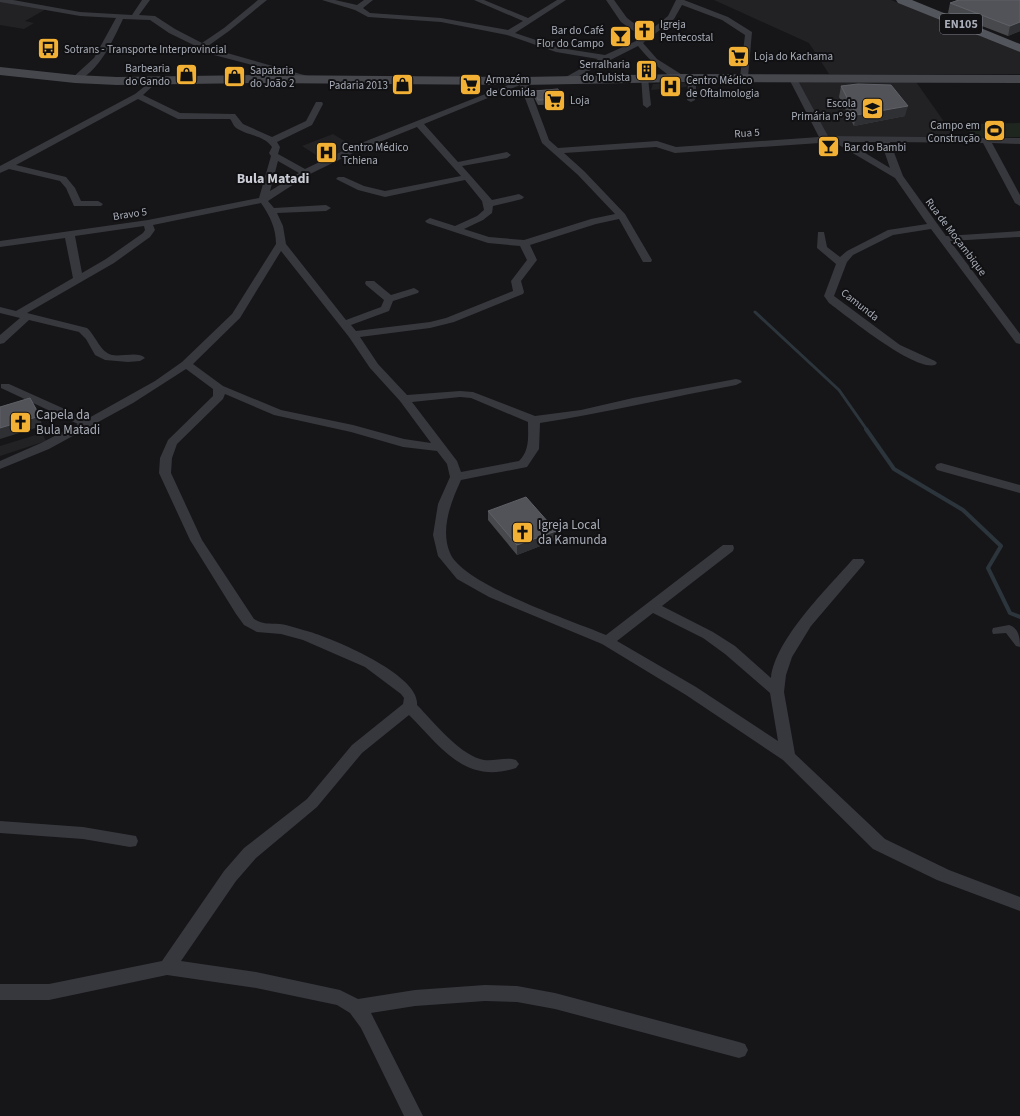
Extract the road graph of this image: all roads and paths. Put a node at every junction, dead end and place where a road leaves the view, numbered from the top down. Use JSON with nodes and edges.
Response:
{"nodes":[{"id":1,"x":0,"y":0,"type":"edge"},
{"id":2,"x":146,"y":0,"type":"edge"},
{"id":3,"x":263,"y":0,"type":"edge"},
{"id":4,"x":326,"y":0,"type":"edge"},
{"id":5,"x":369,"y":0,"type":"edge"},
{"id":6,"x":478,"y":0,"type":"edge"},
{"id":7,"x":562,"y":0,"type":"edge"},
{"id":8,"x":610,"y":0,"type":"edge"},
{"id":9,"x":902,"y":0,"type":"edge"},
{"id":10,"x":680,"y":1,"type":"edge"},
{"id":11,"x":358,"y":8,"type":"junction"},
{"id":12,"x":121,"y":16,"type":"junction"},
{"id":13,"x":134,"y":17,"type":"junction"},
{"id":14,"x":529,"y":21,"type":"junction"},
{"id":15,"x":509,"y":33,"type":"junction"},
{"id":16,"x":647,"y":37,"type":"junction"},
{"id":17,"x":639,"y":43,"type":"junction"},
{"id":18,"x":202,"y":46,"type":"junction"},
{"id":19,"x":1020,"y":48,"type":"edge"},
{"id":20,"x":606,"y":58,"type":"junction"},
{"id":21,"x":0,"y":71,"type":"edge"},
{"id":22,"x":744,"y":77,"type":"junction"},
{"id":23,"x":792,"y":77,"type":"junction"},
{"id":24,"x":314,"y":78,"type":"junction"},
{"id":25,"x":644,"y":78,"type":"junction"},
{"id":26,"x":687,"y":78,"type":"junction"},
{"id":27,"x":75,"y":79,"type":"junction"},
{"id":28,"x":1020,"y":79,"type":"edge"},
{"id":29,"x":567,"y":80,"type":"junction"},
{"id":30,"x":154,"y":81,"type":"junction"},
{"id":31,"x":523,"y":81,"type":"junction"},
{"id":32,"x":138,"y":96,"type":"junction"},
{"id":33,"x":691,"y":100,"type":"dead end"},
{"id":34,"x":318,"y":104,"type":"dead end"},
{"id":35,"x":647,"y":105,"type":"dead end"},
{"id":36,"x":419,"y":123,"type":"junction"},
{"id":37,"x":825,"y":139,"type":"junction"},
{"id":38,"x":836,"y":139,"type":"junction"},
{"id":39,"x":885,"y":140,"type":"junction"},
{"id":40,"x":986,"y":140,"type":"junction"},
{"id":41,"x":271,"y":141,"type":"junction"},
{"id":42,"x":1020,"y":141,"type":"edge"},
{"id":43,"x":556,"y":151,"type":"junction"},
{"id":44,"x":275,"y":156,"type":"junction"},
{"id":45,"x":507,"y":156,"type":"dead end"},
{"id":46,"x":456,"y":165,"type":"junction"},
{"id":47,"x":4,"y":168,"type":"edge"},
{"id":48,"x":305,"y":173,"type":"junction"},
{"id":49,"x":898,"y":176,"type":"junction"},
{"id":50,"x":467,"y":178,"type":"junction"},
{"id":51,"x":341,"y":179,"type":"dead end"},
{"id":52,"x":519,"y":197,"type":"dead end"},
{"id":53,"x":263,"y":200,"type":"junction"},
{"id":54,"x":1020,"y":203,"type":"edge"},
{"id":55,"x":98,"y":204,"type":"dead end"},
{"id":56,"x":488,"y":204,"type":"junction"},
{"id":57,"x":326,"y":208,"type":"dead end"},
{"id":58,"x":271,"y":210,"type":"junction"},
{"id":59,"x":622,"y":216,"type":"junction"},
{"id":60,"x":430,"y":221,"type":"dead end"},
{"id":61,"x":148,"y":223,"type":"junction"},
{"id":62,"x":932,"y":226,"type":"junction"},
{"id":63,"x":454,"y":230,"type":"junction"},
{"id":64,"x":820,"y":234,"type":"dead end"},
{"id":65,"x":1020,"y":234,"type":"edge"},
{"id":66,"x":70,"y":236,"type":"junction"},
{"id":67,"x":942,"y":239,"type":"junction"},
{"id":68,"x":524,"y":243,"type":"junction"},
{"id":69,"x":0,"y":244,"type":"edge"},
{"id":70,"x":281,"y":244,"type":"junction"},
{"id":71,"x":647,"y":260,"type":"dead end"},
{"id":72,"x":841,"y":263,"type":"junction"},
{"id":73,"x":78,"y":279,"type":"junction"},
{"id":74,"x":370,"y":283,"type":"dead end"},
{"id":75,"x":414,"y":291,"type":"dead end"},
{"id":76,"x":389,"y":299,"type":"junction"},
{"id":77,"x":0,"y":310,"type":"edge"},
{"id":78,"x":23,"y":315,"type":"junction"},
{"id":79,"x":345,"y":324,"type":"junction"},
{"id":80,"x":353,"y":335,"type":"junction"},
{"id":81,"x":0,"y":341,"type":"edge"},
{"id":82,"x":1020,"y":341,"type":"edge"},
{"id":83,"x":140,"y":358,"type":"dead end"},
{"id":84,"x":931,"y":363,"type":"dead end"},
{"id":85,"x":186,"y":364,"type":"junction"},
{"id":86,"x":736,"y":382,"type":"dead end"},
{"id":87,"x":5,"y":386,"type":"dead end"},
{"id":88,"x":219,"y":388,"type":"junction"},
{"id":89,"x":404,"y":399,"type":"junction"},
{"id":90,"x":534,"y":420,"type":"junction"},
{"id":91,"x":86,"y":422,"type":"junction"},
{"id":92,"x":441,"y":448,"type":"junction"},
{"id":93,"x":0,"y":465,"type":"edge"},
{"id":94,"x":941,"y":467,"type":"dead end"},
{"id":95,"x":456,"y":477,"type":"junction"},
{"id":96,"x":1020,"y":489,"type":"edge"},
{"id":97,"x":728,"y":548,"type":"dead end"},
{"id":98,"x":858,"y":562,"type":"dead end"},
{"id":99,"x":652,"y":607,"type":"junction"},
{"id":100,"x":997,"y":631,"type":"dead end"},
{"id":101,"x":606,"y":642,"type":"junction"},
{"id":102,"x":1020,"y":643,"type":"edge"},
{"id":103,"x":777,"y":691,"type":"junction"},
{"id":104,"x":410,"y":706,"type":"junction"},
{"id":105,"x":788,"y":756,"type":"junction"},
{"id":106,"x":511,"y":764,"type":"dead end"},
{"id":107,"x":0,"y":827,"type":"edge"},
{"id":108,"x":130,"y":841,"type":"dead end"},
{"id":109,"x":1020,"y":904,"type":"edge"},
{"id":110,"x":167,"y":967,"type":"junction"},
{"id":111,"x":0,"y":992,"type":"edge"},
{"id":112,"x":356,"y":1007,"type":"junction"},
{"id":113,"x":739,"y":1050,"type":"dead end"},
{"id":114,"x":414,"y":1116,"type":"edge"}],
"edges":[{"from":1,"to":12,"type":"street"},
{"from":2,"to":13,"type":"street"},
{"from":3,"to":18,"type":"street"},
{"from":4,"to":11,"type":"street"},
{"from":5,"to":11,"type":"street"},
{"from":6,"to":14,"type":"street"},
{"from":7,"to":14,"type":"street"},
{"from":8,"to":16,"type":"street"},
{"from":9,"to":19,"type":"main road","number":"EN105"},
{"from":10,"to":16,"type":"street"},
{"from":10,"to":22,"type":"street"},
{"from":11,"to":15,"type":"street"},
{"from":12,"to":13,"type":"street"},
{"from":12,"to":27,"type":"street"},
{"from":13,"to":18,"type":"street"},
{"from":14,"to":15,"type":"street"},
{"from":15,"to":20,"type":"street"},
{"from":16,"to":17,"type":"street"},
{"from":17,"to":20,"type":"street"},
{"from":17,"to":26,"type":"street"},
{"from":18,"to":24,"type":"street"},
{"from":20,"to":29,"type":"street"},
{"from":21,"to":27,"type":"main road"},
{"from":22,"to":23,"type":"main road"},
{"from":22,"to":26,"type":"main road"},
{"from":23,"to":28,"type":"main road"},
{"from":23,"to":37,"type":"street"},
{"from":24,"to":30,"type":"main road"},
{"from":24,"to":31,"type":"main road"},
{"from":25,"to":26,"type":"main road"},
{"from":25,"to":29,"type":"main road"},
{"from":25,"to":35,"type":"street"},
{"from":26,"to":33,"type":"street"},
{"from":27,"to":30,"type":"main road"},
{"from":29,"to":31,"type":"main road"},
{"from":30,"to":32,"type":"street"},
{"from":31,"to":36,"type":"street"},
{"from":31,"to":43,"type":"street"},
{"from":32,"to":41,"type":"street"},
{"from":32,"to":47,"type":"street"},
{"from":34,"to":41,"type":"street"},
{"from":36,"to":46,"type":"street"},
{"from":36,"to":48,"type":"street"},
{"from":37,"to":38,"type":"street","name":"Rua 5"},
{"from":37,"to":43,"type":"street","name":"Rua 5"},
{"from":38,"to":39,"type":"street","name":"Rua 5"},
{"from":38,"to":49,"type":"street"},
{"from":39,"to":40,"type":"street","name":"Rua 5"},
{"from":39,"to":49,"type":"street","name":"Rua de Moçambique"},
{"from":40,"to":42,"type":"street","name":"Rua 5"},
{"from":40,"to":54,"type":"street"},
{"from":41,"to":44,"type":"street"},
{"from":43,"to":59,"type":"street"},
{"from":44,"to":48,"type":"street"},
{"from":44,"to":53,"type":"street"},
{"from":45,"to":46,"type":"street"},
{"from":46,"to":50,"type":"street"},
{"from":47,"to":55,"type":"street"},
{"from":48,"to":53,"type":"street"},
{"from":49,"to":62,"type":"street","name":"Rua de Moçambique"},
{"from":50,"to":51,"type":"street"},
{"from":50,"to":56,"type":"street"},
{"from":52,"to":56,"type":"street"},
{"from":53,"to":58,"type":"street"},
{"from":53,"to":61,"type":"street","name":"Bravo 5"},
{"from":56,"to":63,"type":"street"},
{"from":57,"to":58,"type":"street"},
{"from":58,"to":70,"type":"street"},
{"from":59,"to":68,"type":"street"},
{"from":59,"to":71,"type":"street"},
{"from":60,"to":63,"type":"street"},
{"from":61,"to":66,"type":"street","name":"Bravo 5"},
{"from":61,"to":73,"type":"street"},
{"from":62,"to":67,"type":"street","name":"Rua de Moçambique"},
{"from":62,"to":72,"type":"street","name":"Camunda"},
{"from":63,"to":68,"type":"street"},
{"from":64,"to":72,"type":"street"},
{"from":65,"to":67,"type":"street"},
{"from":66,"to":69,"type":"street","name":"Bravo 5"},
{"from":66,"to":73,"type":"street"},
{"from":67,"to":82,"type":"street","name":"Rua de Moçambique"},
{"from":68,"to":80,"type":"street"},
{"from":70,"to":79,"type":"street"},
{"from":70,"to":85,"type":"street"},
{"from":72,"to":84,"type":"street","name":"Camunda"},
{"from":73,"to":78,"type":"street"},
{"from":74,"to":76,"type":"street"},
{"from":75,"to":76,"type":"street"},
{"from":76,"to":79,"type":"street"},
{"from":77,"to":78,"type":"street"},
{"from":78,"to":81,"type":"street"},
{"from":78,"to":83,"type":"street"},
{"from":79,"to":80,"type":"street"},
{"from":80,"to":89,"type":"street"},
{"from":85,"to":88,"type":"street"},
{"from":85,"to":91,"type":"street"},
{"from":86,"to":90,"type":"street"},
{"from":87,"to":91,"type":"street"},
{"from":88,"to":92,"type":"street"},
{"from":88,"to":104,"type":"street"},
{"from":89,"to":90,"type":"street"},
{"from":89,"to":92,"type":"street"},
{"from":90,"to":95,"type":"street"},
{"from":91,"to":93,"type":"street"},
{"from":92,"to":95,"type":"street"},
{"from":94,"to":96,"type":"street"},
{"from":95,"to":101,"type":"street"},
{"from":97,"to":99,"type":"street"},
{"from":98,"to":103,"type":"street"},
{"from":99,"to":101,"type":"street"},
{"from":99,"to":103,"type":"street"},
{"from":100,"to":102,"type":"street"},
{"from":101,"to":105,"type":"street"},
{"from":103,"to":105,"type":"street"},
{"from":104,"to":106,"type":"street"},
{"from":104,"to":110,"type":"street"},
{"from":105,"to":109,"type":"street"},
{"from":107,"to":108,"type":"street"},
{"from":110,"to":111,"type":"street"},
{"from":110,"to":112,"type":"street"},
{"from":112,"to":113,"type":"street"},
{"from":112,"to":114,"type":"street"}]}
